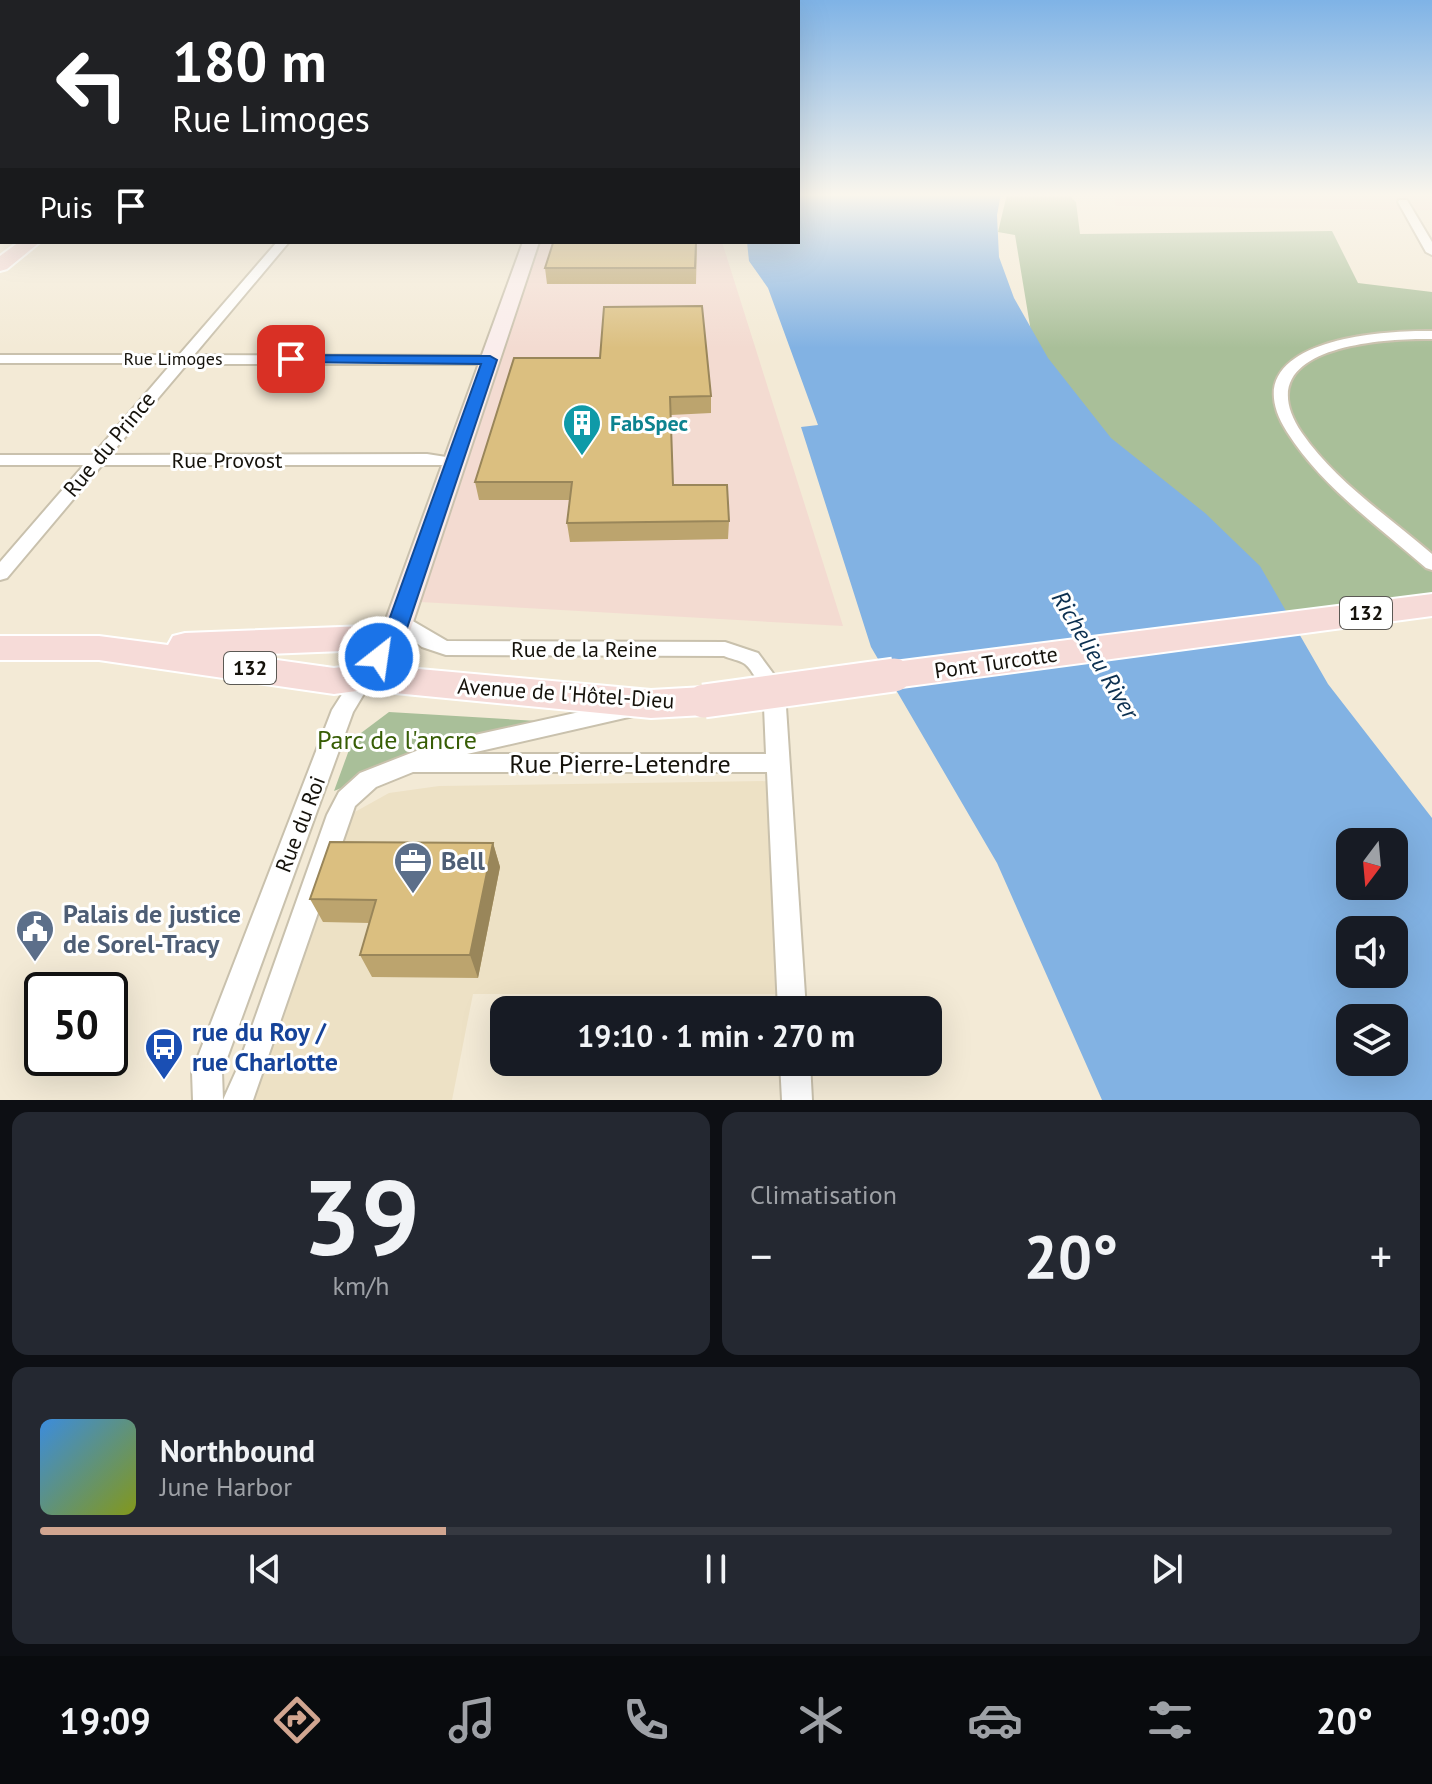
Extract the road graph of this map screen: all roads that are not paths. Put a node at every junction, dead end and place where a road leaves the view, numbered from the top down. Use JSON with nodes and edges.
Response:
{"nodes":[{"id":1,"x":27,"y":245,"type":"edge"},
{"id":2,"x":280,"y":245,"type":"edge"},
{"id":3,"x":530,"y":245,"type":"edge"},
{"id":4,"x":0,"y":265,"type":"edge"},
{"id":5,"x":1432,"y":335,"type":"edge"},
{"id":6,"x":0,"y":359,"type":"edge"},
{"id":7,"x":181,"y":359,"type":"junction"},
{"id":8,"x":490,"y":360,"type":"junction"},
{"id":9,"x":0,"y":460,"type":"edge"},
{"id":10,"x":96,"y":460,"type":"junction"},
{"id":11,"x":453,"y":462,"type":"junction"},
{"id":12,"x":1432,"y":564,"type":"edge"},
{"id":13,"x":0,"y":574,"type":"edge"},
{"id":14,"x":1432,"y":605,"type":"edge"},
{"id":15,"x":396,"y":628,"type":"junction"},
{"id":16,"x":0,"y":648,"type":"edge"},
{"id":17,"x":136,"y":653,"type":"junction"},
{"id":18,"x":765,"y":676,"type":"dead end"},
{"id":19,"x":364,"y":677,"type":"junction"},
{"id":20,"x":704,"y":701,"type":"joint"},
{"id":21,"x":651,"y":704,"type":"junction"},
{"id":22,"x":775,"y":707,"type":"dead end"},
{"id":23,"x":415,"y":763,"type":"junction"},
{"id":24,"x":777,"y":763,"type":"junction"},
{"id":25,"x":791,"y":996,"type":"edge"},
{"id":26,"x":796,"y":1076,"type":"edge"},
{"id":27,"x":208,"y":1100,"type":"edge"},
{"id":28,"x":238,"y":1100,"type":"edge"},
{"id":29,"x":797,"y":1100,"type":"edge"}],
"edges":[{"from":1,"to":4,"type":"main road"},
{"from":2,"to":7,"type":"street","name":"Rue du Prince"},
{"from":3,"to":8,"type":"main road","name":"Rue du Roi"},
{"from":5,"to":12,"type":"street"},
{"from":6,"to":7,"type":"street","name":"Rue Limoges"},
{"from":7,"to":8,"type":"street","name":"Rue Limoges"},
{"from":7,"to":10,"type":"street","name":"Rue du Prince"},
{"from":8,"to":11,"type":"main road","name":"Rue du Roi"},
{"from":9,"to":10,"type":"street","name":"Rue Provost"},
{"from":10,"to":11,"type":"street","name":"Rue Provost"},
{"from":10,"to":13,"type":"street","name":"Rue du Prince"},
{"from":11,"to":15,"type":"main road","name":"Rue du Roi"},
{"from":14,"to":20,"type":"main road","name":"Pont Turcotte","number":"132","bridge":true},
{"from":15,"to":17,"type":"main road"},
{"from":15,"to":18,"type":"street","name":"Rue de la Reine"},
{"from":15,"to":19,"type":"main road","name":"Rue du Roi"},
{"from":16,"to":17,"type":"main road","name":"Avenue de l'Hôtel-Dieu","number":"132"},
{"from":17,"to":19,"type":"main road","name":"Avenue de l'Hôtel-Dieu","number":"132"},
{"from":19,"to":21,"type":"main road","name":"Avenue de l'Hôtel-Dieu","number":"132"},
{"from":19,"to":27,"type":"street","name":"Rue du Roi"},
{"from":20,"to":21,"type":"main road","name":"Avenue de l'Hôtel-Dieu","number":"132"},
{"from":21,"to":23,"type":"street","name":"Rue du Roi"},
{"from":22,"to":24,"type":"street"},
{"from":23,"to":24,"type":"street","name":"Rue Pierre-Letendre"},
{"from":23,"to":28,"type":"street","name":"Rue du Roi"},
{"from":24,"to":25,"type":"street"},
{"from":26,"to":29,"type":"street"}]}
